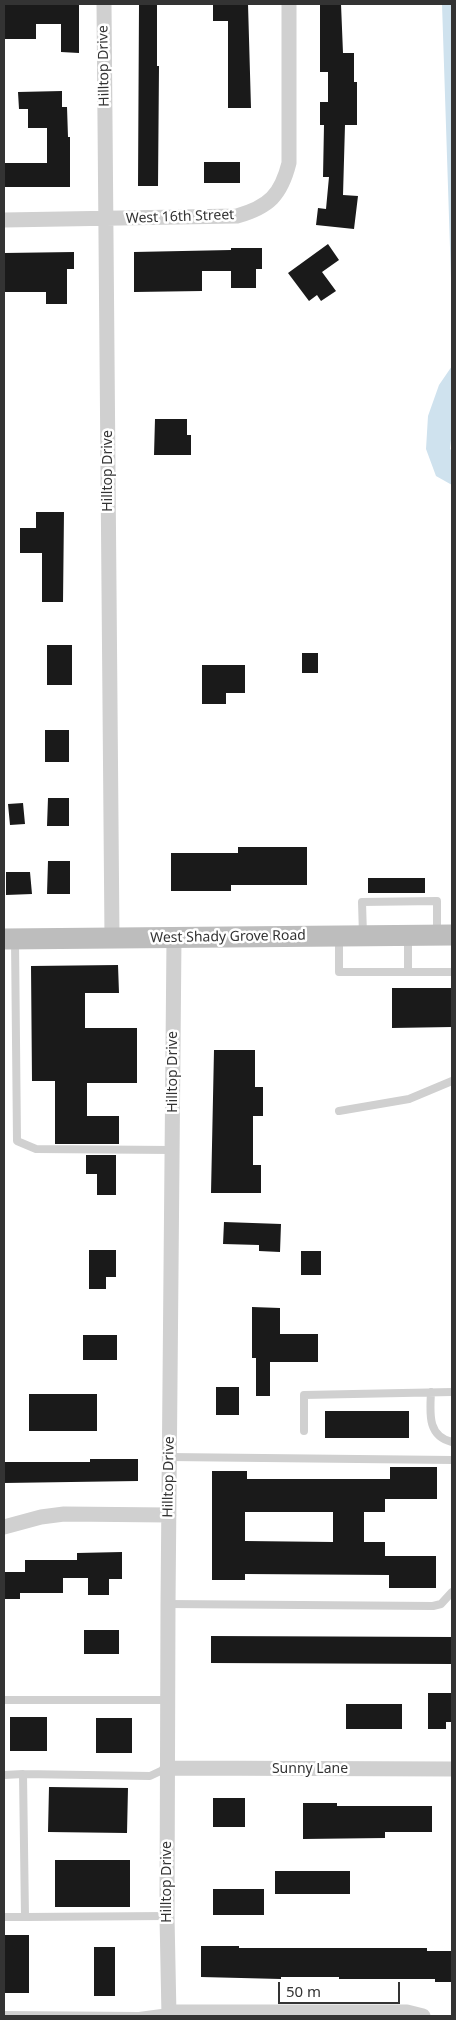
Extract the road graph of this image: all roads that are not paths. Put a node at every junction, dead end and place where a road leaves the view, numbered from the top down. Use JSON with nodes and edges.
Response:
{"nodes":[{"id":1,"x":104,"y":4,"type":"edge"},
{"id":2,"x":289,"y":4,"type":"edge"},
{"id":3,"x":106,"y":219,"type":"junction"},
{"id":4,"x":4,"y":220,"type":"edge"},
{"id":5,"x":408,"y":935,"type":"junction"},
{"id":6,"x":445,"y":935,"type":"edge"},
{"id":7,"x":339,"y":936,"type":"junction"},
{"id":8,"x":363,"y":936,"type":"junction"},
{"id":9,"x":112,"y":938,"type":"junction"},
{"id":10,"x":174,"y":938,"type":"junction"},
{"id":11,"x":9,"y":939,"type":"edge"},
{"id":12,"x":408,"y":972,"type":"junction"},
{"id":13,"x":452,"y":972,"type":"edge"},
{"id":14,"x":452,"y":1081,"type":"edge"},
{"id":15,"x":339,"y":1111,"type":"dead end"},
{"id":16,"x":172,"y":1150,"type":"junction"},
{"id":17,"x":431,"y":1392,"type":"junction"},
{"id":18,"x":452,"y":1392,"type":"edge"},
{"id":19,"x":304,"y":1431,"type":"dead end"},
{"id":20,"x":452,"y":1442,"type":"edge"},
{"id":21,"x":169,"y":1457,"type":"junction"},
{"id":22,"x":452,"y":1460,"type":"edge"},
{"id":23,"x":168,"y":1515,"type":"junction"},
{"id":24,"x":4,"y":1527,"type":"edge"},
{"id":25,"x":452,"y":1592,"type":"edge"},
{"id":26,"x":168,"y":1604,"type":"junction"},
{"id":27,"x":4,"y":1700,"type":"edge"},
{"id":28,"x":168,"y":1700,"type":"junction"},
{"id":29,"x":167,"y":1768,"type":"junction"},
{"id":30,"x":452,"y":1769,"type":"edge"},
{"id":31,"x":23,"y":1774,"type":"junction"},
{"id":32,"x":4,"y":1775,"type":"edge"},
{"id":33,"x":167,"y":1916,"type":"junction"},
{"id":34,"x":4,"y":1917,"type":"edge"},
{"id":35,"x":25,"y":1917,"type":"junction"},
{"id":36,"x":4,"y":2014,"type":"edge"},
{"id":37,"x":169,"y":2014,"type":"edge"},
{"id":38,"x":423,"y":2016,"type":"edge"}],
"edges":[{"from":1,"to":3,"type":"street","name":"Hilltop Drive"},
{"from":2,"to":3,"type":"street","name":"West 16th Street"},
{"from":3,"to":4,"type":"street","name":"West 16th Street"},
{"from":3,"to":9,"type":"street","name":"Hilltop Drive"},
{"from":5,"to":6,"type":"main road","name":"West Shady Grove Road"},
{"from":5,"to":8,"type":"main road","name":"West Shady Grove Road"},
{"from":5,"to":12,"type":"lane"},
{"from":6,"to":8,"type":"lane"},
{"from":7,"to":8,"type":"main road","name":"West Shady Grove Road"},
{"from":7,"to":10,"type":"main road","name":"West Shady Grove Road"},
{"from":7,"to":12,"type":"lane"},
{"from":9,"to":10,"type":"main road","name":"West Shady Grove Road"},
{"from":9,"to":11,"type":"main road","name":"West Shady Grove Road"},
{"from":10,"to":16,"type":"street","name":"Hilltop Drive"},
{"from":11,"to":16,"type":"lane"},
{"from":12,"to":13,"type":"lane"},
{"from":14,"to":15,"type":"lane"},
{"from":16,"to":21,"type":"street","name":"Hilltop Drive"},
{"from":17,"to":18,"type":"lane"},
{"from":17,"to":19,"type":"lane"},
{"from":17,"to":20,"type":"lane"},
{"from":21,"to":22,"type":"lane"},
{"from":21,"to":23,"type":"street","name":"Hilltop Drive"},
{"from":23,"to":24,"type":"street"},
{"from":23,"to":26,"type":"street","name":"Hilltop Drive"},
{"from":25,"to":26,"type":"lane"},
{"from":26,"to":28,"type":"street","name":"Hilltop Drive"},
{"from":27,"to":28,"type":"lane"},
{"from":28,"to":29,"type":"street","name":"Hilltop Drive"},
{"from":29,"to":30,"type":"street","name":"Sunny Lane"},
{"from":29,"to":31,"type":"lane"},
{"from":29,"to":33,"type":"street","name":"Hilltop Drive"},
{"from":31,"to":32,"type":"lane"},
{"from":31,"to":35,"type":"lane"},
{"from":33,"to":35,"type":"lane"},
{"from":33,"to":37,"type":"street","name":"Hilltop Drive"},
{"from":34,"to":35,"type":"lane"},
{"from":36,"to":37,"type":"lane"},
{"from":37,"to":38,"type":"street"}]}
